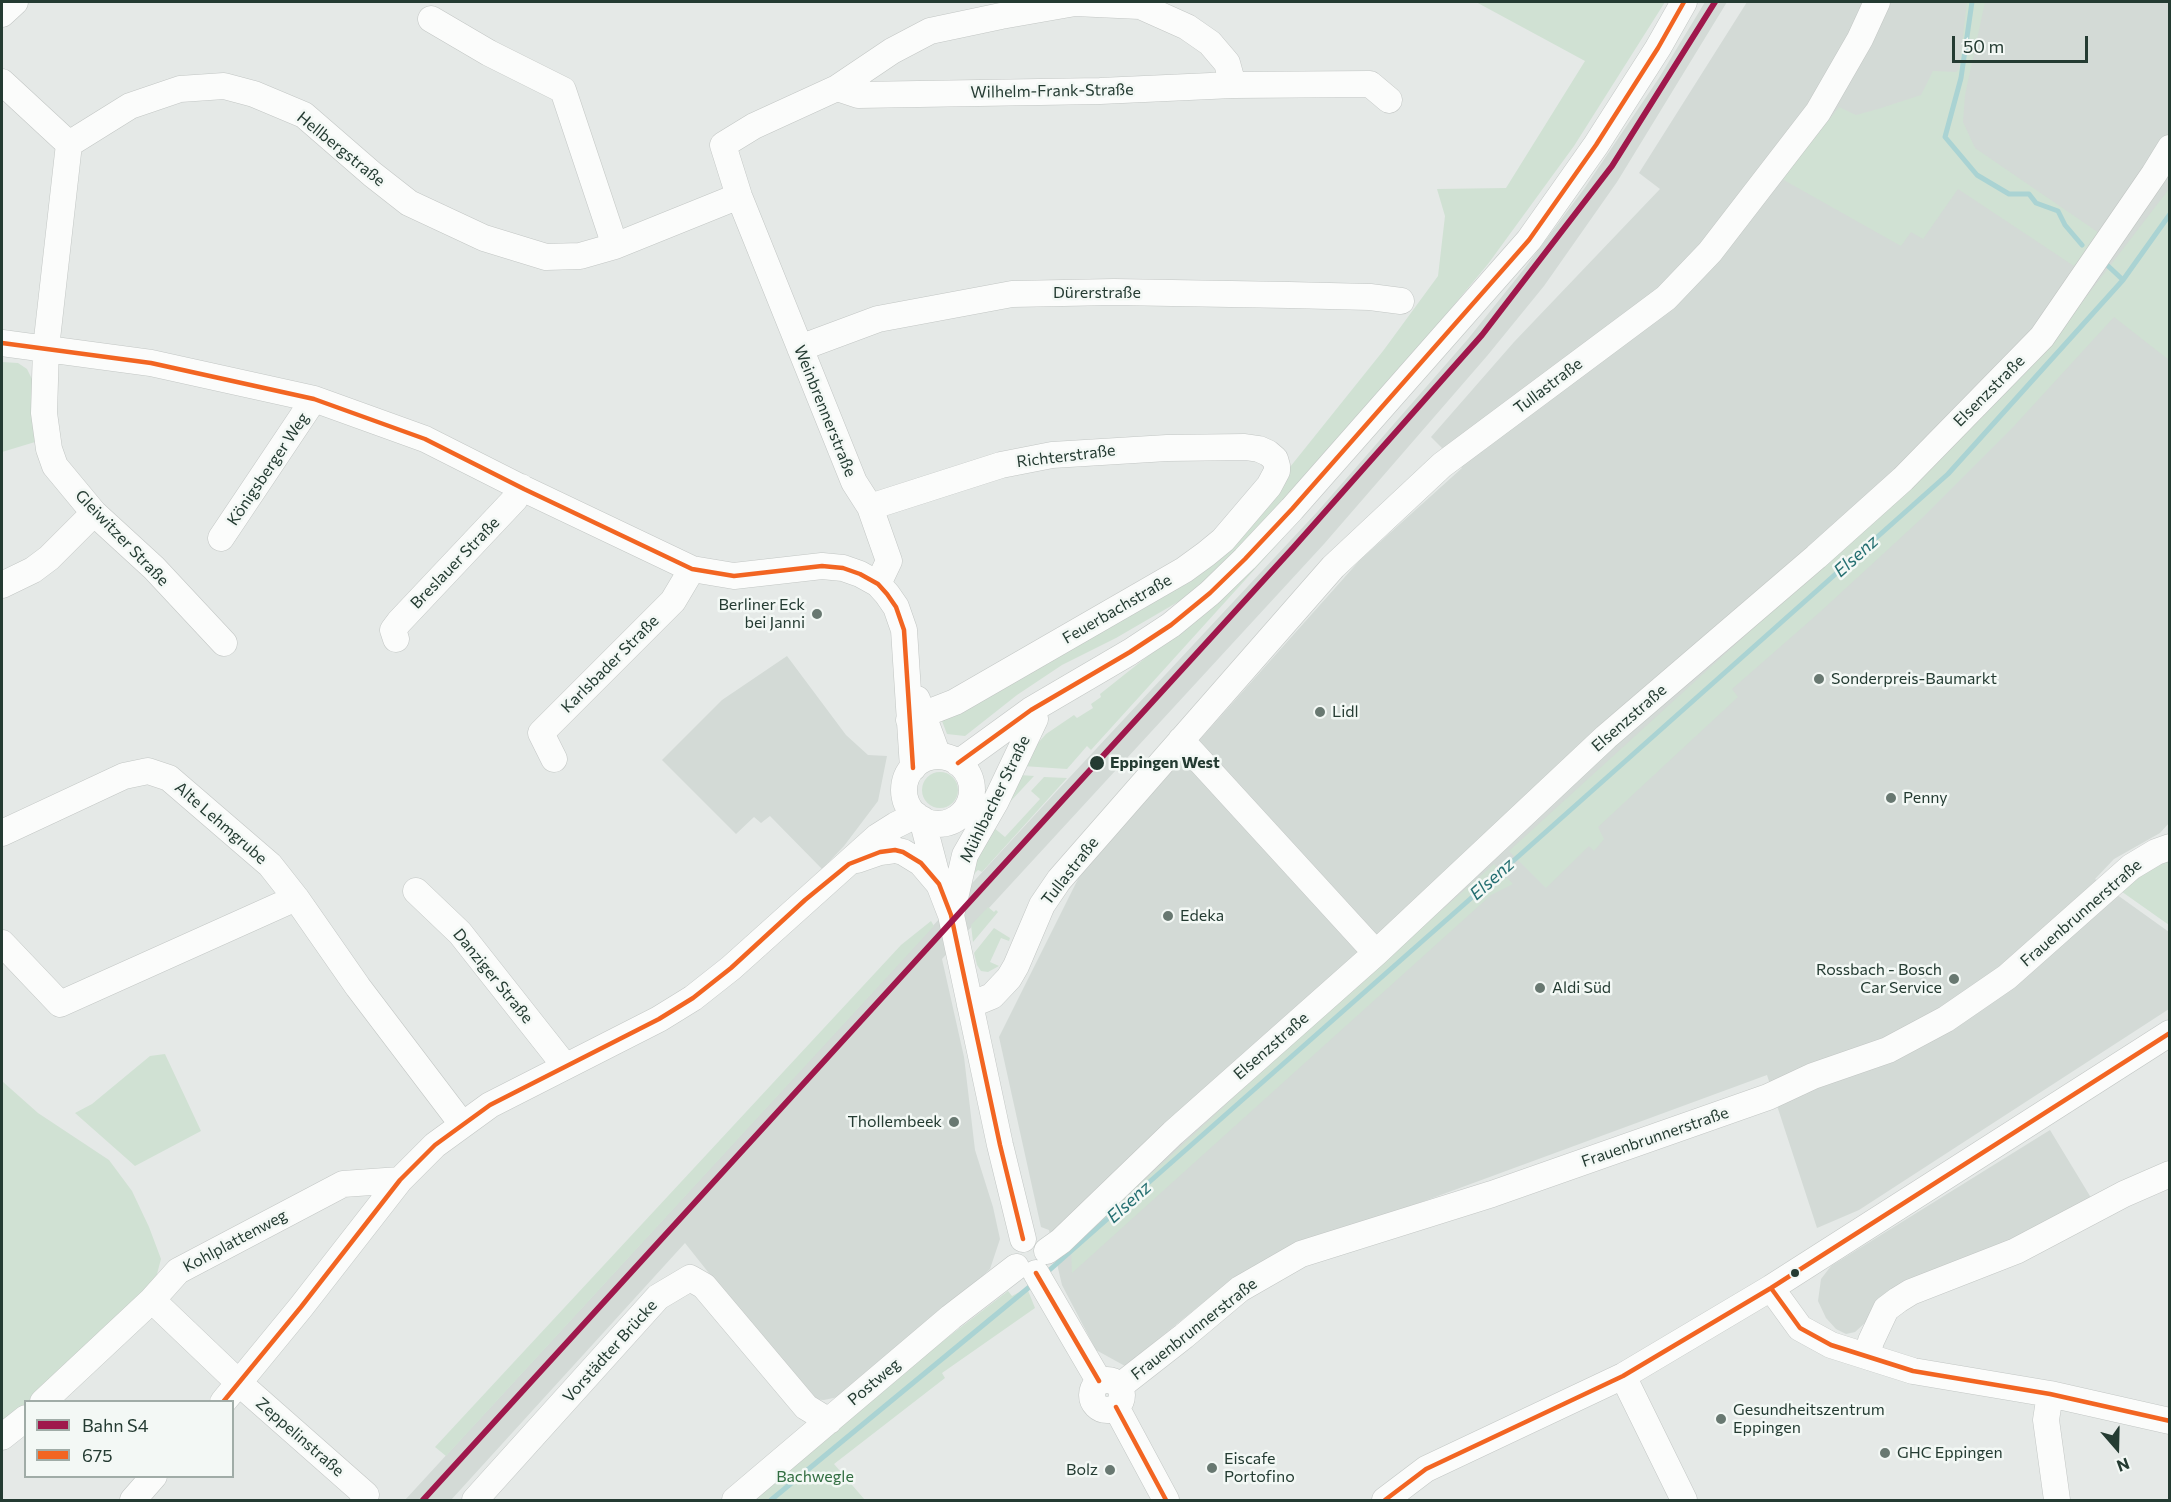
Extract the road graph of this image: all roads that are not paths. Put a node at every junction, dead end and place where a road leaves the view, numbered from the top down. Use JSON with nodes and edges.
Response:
{"nodes":[{"id":1,"x":15,"y":2,"type":"edge"},
{"id":2,"x":1684,"y":2,"type":"edge"},
{"id":3,"x":1877,"y":2,"type":"edge"},
{"id":4,"x":2,"y":14,"type":"edge"},
{"id":5,"x":431,"y":19,"type":"dead end"},
{"id":6,"x":2,"y":82,"type":"edge"},
{"id":7,"x":1233,"y":85,"type":"junction"},
{"id":8,"x":837,"y":88,"type":"junction"},
{"id":9,"x":1389,"y":100,"type":"dead end"},
{"id":10,"x":69,"y":144,"type":"junction"},
{"id":11,"x":2169,"y":148,"type":"edge"},
{"id":12,"x":739,"y":196,"type":"junction"},
{"id":13,"x":615,"y":246,"type":"junction"},
{"id":14,"x":1401,"y":301,"type":"dead end"},
{"id":15,"x":2,"y":343,"type":"edge"},
{"id":16,"x":46,"y":348,"type":"junction"},
{"id":17,"x":800,"y":348,"type":"junction"},
{"id":18,"x":314,"y":399,"type":"junction"},
{"id":19,"x":1268,"y":453,"type":"joint"},
{"id":20,"x":521,"y":487,"type":"junction"},
{"id":21,"x":870,"y":507,"type":"junction"},
{"id":22,"x":94,"y":513,"type":"junction"},
{"id":23,"x":221,"y":538,"type":"dead end"},
{"id":24,"x":692,"y":569,"type":"junction"},
{"id":25,"x":878,"y":584,"type":"junction"},
{"id":26,"x":2,"y":585,"type":"edge"},
{"id":27,"x":396,"y":639,"type":"dead end"},
{"id":28,"x":224,"y":643,"type":"dead end"},
{"id":29,"x":1081,"y":682,"type":"junction"},
{"id":30,"x":916,"y":717,"type":"junction"},
{"id":31,"x":1035,"y":719,"type":"junction"},
{"id":32,"x":1181,"y":740,"type":"junction"},
{"id":33,"x":554,"y":759,"type":"dead end"},
{"id":34,"x":956,"y":767,"type":"junction"},
{"id":35,"x":909,"y":777,"type":"junction"},
{"id":36,"x":919,"y":817,"type":"junction"},
{"id":37,"x":953,"y":820,"type":"junction"},
{"id":38,"x":2,"y":833,"type":"edge"},
{"id":39,"x":2169,"y":848,"type":"edge"},
{"id":40,"x":849,"y":864,"type":"junction"},
{"id":41,"x":939,"y":884,"type":"junction"},
{"id":42,"x":416,"y":891,"type":"dead end"},
{"id":43,"x":296,"y":898,"type":"junction"},
{"id":44,"x":805,"y":900,"type":"junction"},
{"id":45,"x":951,"y":915,"type":"junction"},
{"id":46,"x":2,"y":943,"type":"edge"},
{"id":47,"x":1376,"y":953,"type":"junction"},
{"id":48,"x":970,"y":1005,"type":"junction"},
{"id":49,"x":2169,"y":1034,"type":"edge"},
{"id":50,"x":565,"y":1066,"type":"junction"},
{"id":51,"x":462,"y":1124,"type":"junction"},
{"id":52,"x":2169,"y":1173,"type":"edge"},
{"id":53,"x":400,"y":1180,"type":"junction"},
{"id":54,"x":1033,"y":1264,"type":"junction"},
{"id":55,"x":1771,"y":1288,"type":"junction"},
{"id":56,"x":152,"y":1300,"type":"junction"},
{"id":57,"x":1867,"y":1356,"type":"junction"},
{"id":58,"x":1623,"y":1376,"type":"junction"},
{"id":59,"x":1112,"y":1391,"type":"junction"},
{"id":60,"x":231,"y":1392,"type":"edge"},
{"id":61,"x":2050,"y":1394,"type":"junction"},
{"id":62,"x":45,"y":1400,"type":"edge"},
{"id":63,"x":24,"y":1420,"type":"edge"},
{"id":64,"x":829,"y":1421,"type":"junction"},
{"id":65,"x":2169,"y":1421,"type":"edge"},
{"id":66,"x":2,"y":1437,"type":"edge"},
{"id":67,"x":152,"y":1478,"type":"edge"},
{"id":68,"x":133,"y":1500,"type":"edge"},
{"id":69,"x":363,"y":1500,"type":"edge"},
{"id":70,"x":475,"y":1500,"type":"edge"},
{"id":71,"x":735,"y":1500,"type":"edge"},
{"id":72,"x":1166,"y":1500,"type":"edge"},
{"id":73,"x":1385,"y":1500,"type":"edge"},
{"id":74,"x":1684,"y":1500,"type":"edge"},
{"id":75,"x":2057,"y":1500,"type":"edge"}],
"edges":[{"from":1,"to":4,"type":"street"},
{"from":2,"to":29,"type":"street","name":"Mühlbacher Straße"},
{"from":3,"to":32,"type":"street","name":"Tullastraße"},
{"from":5,"to":13,"type":"street"},
{"from":6,"to":10,"type":"street"},
{"from":7,"to":8,"type":"street","name":"Wilhelm-Frank-Straße"},
{"from":7,"to":8,"type":"street"},
{"from":7,"to":9,"type":"street","name":"Wilhelm-Frank-Straße"},
{"from":8,"to":12,"type":"street","name":"Weinbrennerstraße"},
{"from":10,"to":13,"type":"street","name":"Hellbergstraße"},
{"from":10,"to":16,"type":"street"},
{"from":11,"to":47,"type":"street","name":"Elsenzstraße"},
{"from":12,"to":13,"type":"street","name":"Hellbergstraße"},
{"from":12,"to":17,"type":"street","name":"Weinbrennerstraße"},
{"from":14,"to":17,"type":"street","name":"Dürerstraße"},
{"from":15,"to":16,"type":"street"},
{"from":16,"to":18,"type":"street"},
{"from":16,"to":22,"type":"street","name":"Gleiwitzer Straße"},
{"from":17,"to":21,"type":"street","name":"Weinbrennerstraße"},
{"from":18,"to":20,"type":"street"},
{"from":18,"to":23,"type":"street","name":"Königsberger Weg"},
{"from":19,"to":21,"type":"street","name":"Richterstraße"},
{"from":19,"to":30,"type":"street","name":"Feuerbachstraße"},
{"from":20,"to":24,"type":"street"},
{"from":20,"to":27,"type":"street","name":"Breslauer Straße"},
{"from":21,"to":25,"type":"street","name":"Weinbrennerstraße"},
{"from":22,"to":26,"type":"street"},
{"from":22,"to":28,"type":"street","name":"Gleiwitzer Straße"},
{"from":24,"to":25,"type":"street"},
{"from":24,"to":33,"type":"street","name":"Karlsbader Straße"},
{"from":25,"to":30,"type":"street"},
{"from":29,"to":31,"type":"street","name":"Mühlbacher Straße"},
{"from":29,"to":34,"type":"street","name":"Mühlbacher Straße"},
{"from":30,"to":34,"type":"street"},
{"from":30,"to":35,"type":"street"},
{"from":31,"to":34,"type":"street","name":"Mühlbacher Straße"},
{"from":31,"to":45,"type":"street","name":"Mühlbacher Straße"},
{"from":32,"to":47,"type":"street"},
{"from":32,"to":48,"type":"street","name":"Tullastraße"},
{"from":34,"to":35,"type":"street"},
{"from":34,"to":37,"type":"street"},
{"from":35,"to":36,"type":"street"},
{"from":35,"to":44,"type":"street"},
{"from":36,"to":37,"type":"street"},
{"from":36,"to":40,"type":"street"},
{"from":36,"to":41,"type":"street","name":"Mühlbacher Straße"},
{"from":37,"to":45,"type":"street","name":"Mühlbacher Straße"},
{"from":38,"to":43,"type":"street","name":"Alte Lehmgrube"},
{"from":39,"to":59,"type":"street","name":"Frauenbrunnerstraße"},
{"from":40,"to":41,"type":"street","name":"Mühlbacher Straße"},
{"from":40,"to":44,"type":"street"},
{"from":41,"to":45,"type":"street","name":"Mühlbacher Straße"},
{"from":42,"to":50,"type":"street","name":"Danziger Straße"},
{"from":43,"to":46,"type":"street"},
{"from":43,"to":51,"type":"street","name":"Alte Lehmgrube"},
{"from":44,"to":50,"type":"street"},
{"from":45,"to":48,"type":"street","name":"Mühlbacher Straße"},
{"from":47,"to":54,"type":"street","name":"Elsenzstraße"},
{"from":48,"to":54,"type":"street","name":"Mühlbacher Straße"},
{"from":49,"to":55,"type":"street"},
{"from":50,"to":51,"type":"street"},
{"from":51,"to":53,"type":"street"},
{"from":52,"to":57,"type":"street"},
{"from":53,"to":56,"type":"street","name":"Kohlplattenweg"},
{"from":53,"to":60,"type":"street"},
{"from":54,"to":59,"type":"street"},
{"from":54,"to":64,"type":"street","name":"Postweg"},
{"from":55,"to":57,"type":"street"},
{"from":55,"to":58,"type":"street"},
{"from":56,"to":60,"type":"street","name":"Zeppelinstraße"},
{"from":56,"to":62,"type":"street","name":"Kohlplattenweg"},
{"from":57,"to":61,"type":"street"},
{"from":58,"to":73,"type":"street"},
{"from":58,"to":74,"type":"street"},
{"from":59,"to":72,"type":"street"},
{"from":60,"to":69,"type":"street","name":"Zeppelinstraße"},
{"from":61,"to":65,"type":"street"},
{"from":61,"to":75,"type":"street"},
{"from":63,"to":66,"type":"street"},
{"from":64,"to":70,"type":"street","name":"Vorstädter Brücke"},
{"from":64,"to":71,"type":"street","name":"Postweg"},
{"from":67,"to":68,"type":"street"}]}
